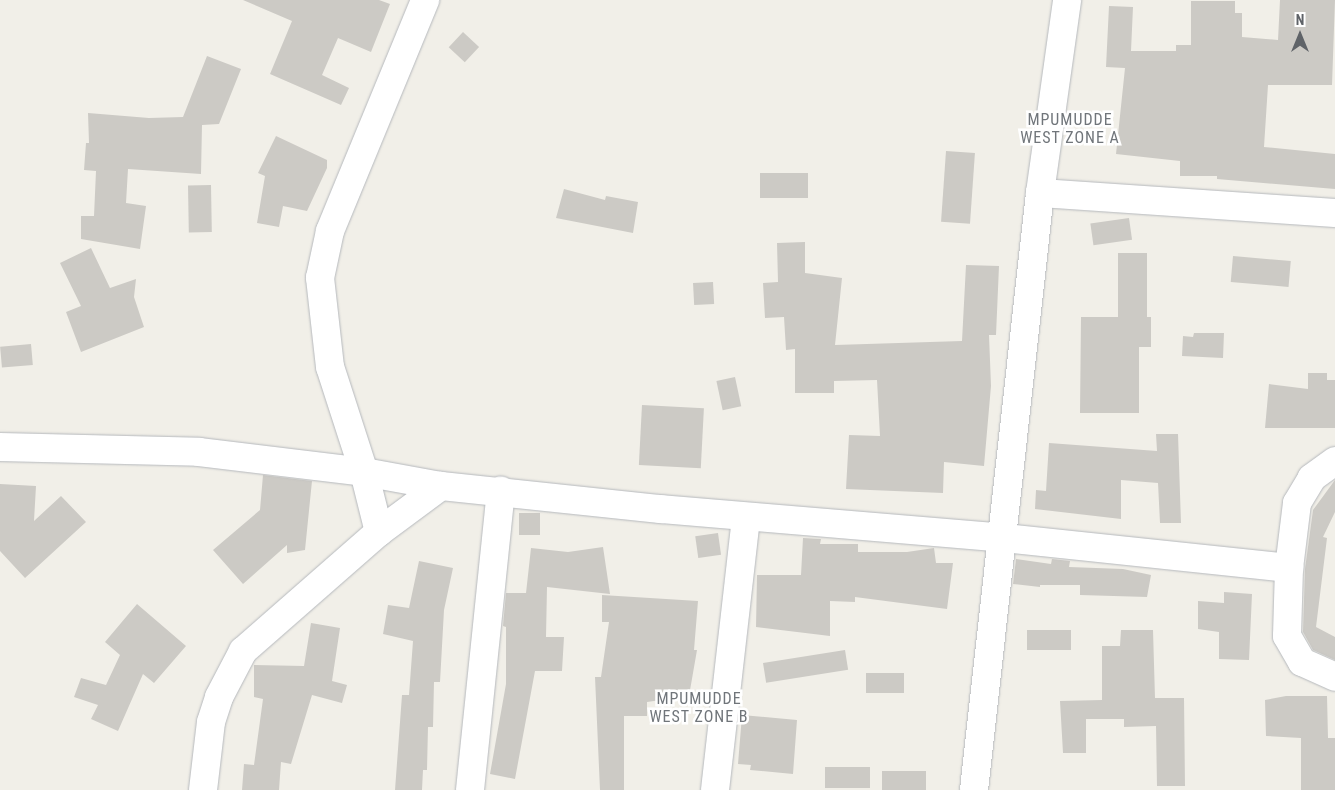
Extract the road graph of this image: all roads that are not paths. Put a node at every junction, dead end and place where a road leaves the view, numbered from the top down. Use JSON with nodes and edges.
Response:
{"nodes":[{"id":1,"x":425,"y":0,"type":"edge"},
{"id":2,"x":1067,"y":0,"type":"edge"},
{"id":3,"x":1040,"y":193,"type":"junction"},
{"id":4,"x":1335,"y":213,"type":"edge"},
{"id":5,"x":0,"y":447,"type":"edge"},
{"id":6,"x":1335,"y":461,"type":"edge"},
{"id":7,"x":364,"y":472,"type":"junction"},
{"id":8,"x":441,"y":486,"type":"junction"},
{"id":9,"x":501,"y":490,"type":"junction"},
{"id":10,"x":746,"y":518,"type":"junction"},
{"id":11,"x":379,"y":532,"type":"junction"},
{"id":12,"x":1004,"y":538,"type":"junction"},
{"id":13,"x":1289,"y":568,"type":"junction"},
{"id":14,"x":1335,"y":677,"type":"edge"},
{"id":15,"x":203,"y":790,"type":"edge"},
{"id":16,"x":470,"y":790,"type":"edge"},
{"id":17,"x":715,"y":790,"type":"edge"},
{"id":18,"x":974,"y":790,"type":"edge"}],
"edges":[{"from":1,"to":7,"type":"street"},
{"from":2,"to":3,"type":"street"},
{"from":3,"to":4,"type":"street"},
{"from":3,"to":12,"type":"street"},
{"from":5,"to":7,"type":"street"},
{"from":6,"to":13,"type":"street"},
{"from":7,"to":8,"type":"street"},
{"from":7,"to":11,"type":"street"},
{"from":8,"to":9,"type":"street"},
{"from":8,"to":11,"type":"street"},
{"from":9,"to":10,"type":"street"},
{"from":9,"to":16,"type":"street"},
{"from":10,"to":12,"type":"street"},
{"from":10,"to":17,"type":"street"},
{"from":11,"to":15,"type":"street"},
{"from":12,"to":13,"type":"street"},
{"from":12,"to":18,"type":"street"},
{"from":13,"to":14,"type":"street"}]}
